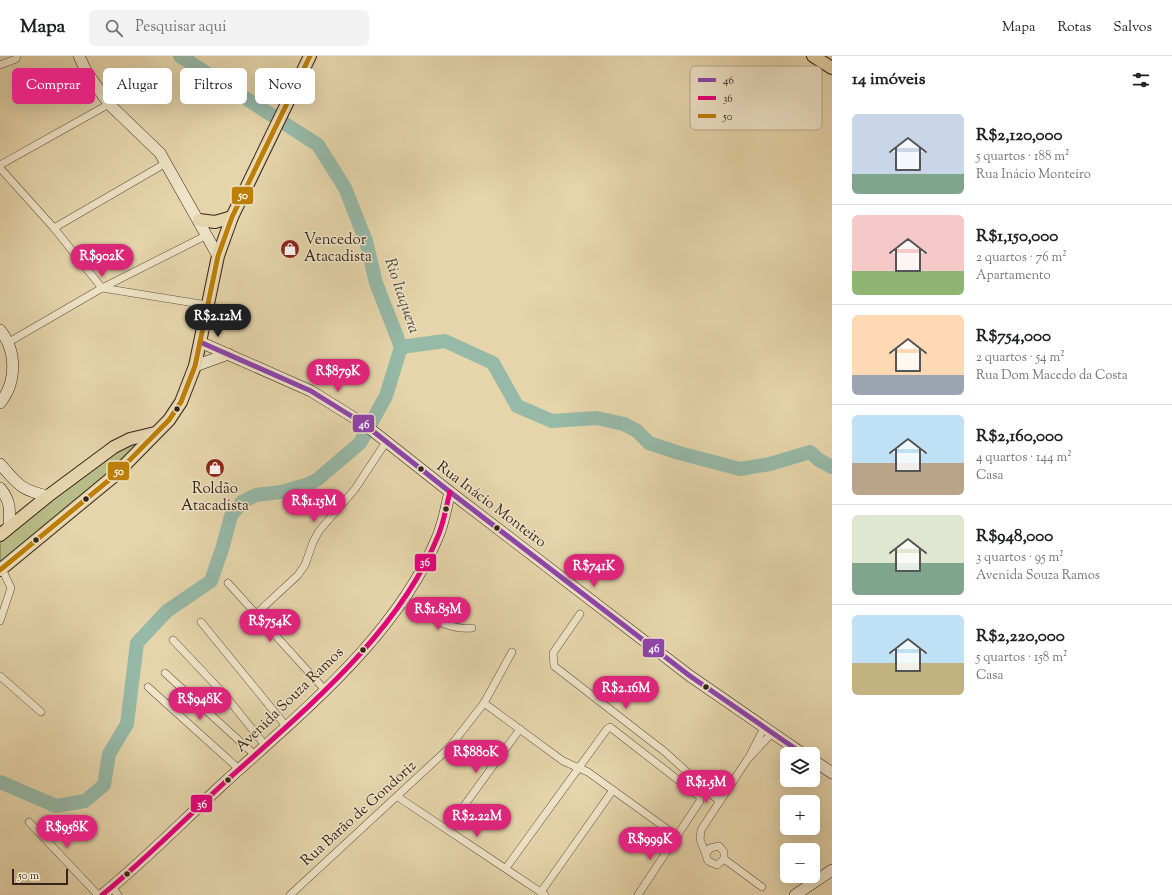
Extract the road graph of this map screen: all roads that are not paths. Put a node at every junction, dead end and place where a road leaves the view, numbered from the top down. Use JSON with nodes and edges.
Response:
{"nodes":[{"id":1,"x":17,"y":56,"type":"edge"},
{"id":2,"x":79,"y":56,"type":"edge"},
{"id":3,"x":310,"y":56,"type":"edge"},
{"id":4,"x":813,"y":56,"type":"edge"},
{"id":5,"x":0,"y":65,"type":"edge"},
{"id":6,"x":832,"y":68,"type":"edge"},
{"id":7,"x":103,"y":95,"type":"edge"},
{"id":8,"x":109,"y":104,"type":"joint"},
{"id":9,"x":166,"y":163,"type":"junction"},
{"id":10,"x":0,"y":166,"type":"edge"},
{"id":11,"x":232,"y":217,"type":"junction"},
{"id":12,"x":199,"y":220,"type":"junction"},
{"id":13,"x":54,"y":228,"type":"junction"},
{"id":14,"x":207,"y":236,"type":"junction"},
{"id":15,"x":218,"y":256,"type":"junction"},
{"id":16,"x":102,"y":288,"type":"junction"},
{"id":17,"x":207,"y":305,"type":"junction"},
{"id":18,"x":0,"y":330,"type":"edge"},
{"id":19,"x":9,"y":342,"type":"junction"},
{"id":20,"x":200,"y":342,"type":"junction"},
{"id":21,"x":228,"y":354,"type":"junction"},
{"id":22,"x":195,"y":366,"type":"junction"},
{"id":23,"x":0,"y":403,"type":"edge"},
{"id":24,"x":155,"y":433,"type":"junction"},
{"id":25,"x":130,"y":439,"type":"junction"},
{"id":26,"x":386,"y":442,"type":"junction"},
{"id":27,"x":139,"y":452,"type":"junction"},
{"id":28,"x":0,"y":464,"type":"edge"},
{"id":29,"x":19,"y":485,"type":"junction"},
{"id":30,"x":3,"y":492,"type":"edge"},
{"id":31,"x":450,"y":492,"type":"junction"},
{"id":32,"x":48,"y":496,"type":"junction"},
{"id":33,"x":4,"y":531,"type":"edge"},
{"id":34,"x":1,"y":569,"type":"edge"},
{"id":35,"x":228,"y":583,"type":"dead end"},
{"id":36,"x":403,"y":602,"type":"junction"},
{"id":37,"x":256,"y":614,"type":"junction"},
{"id":38,"x":580,"y":614,"type":"dead end"},
{"id":39,"x":0,"y":621,"type":"edge"},
{"id":40,"x":201,"y":622,"type":"dead end"},
{"id":41,"x":472,"y":628,"type":"dead end"},
{"id":42,"x":173,"y":640,"type":"dead end"},
{"id":43,"x":512,"y":652,"type":"dead end"},
{"id":44,"x":165,"y":673,"type":"dead end"},
{"id":45,"x":0,"y":676,"type":"edge"},
{"id":46,"x":148,"y":687,"type":"dead end"},
{"id":47,"x":325,"y":690,"type":"junction"},
{"id":48,"x":484,"y":703,"type":"junction"},
{"id":49,"x":40,"y":712,"type":"dead end"},
{"id":50,"x":286,"y":726,"type":"junction"},
{"id":51,"x":520,"y":729,"type":"junction"},
{"id":52,"x":768,"y":730,"type":"junction"},
{"id":53,"x":265,"y":745,"type":"junction"},
{"id":54,"x":793,"y":747,"type":"edge"},
{"id":55,"x":255,"y":755,"type":"junction"},
{"id":56,"x":820,"y":765,"type":"edge"},
{"id":57,"x":579,"y":768,"type":"junction"},
{"id":58,"x":239,"y":769,"type":"junction"},
{"id":59,"x":832,"y":773,"type":"edge"},
{"id":60,"x":613,"y":790,"type":"junction"},
{"id":61,"x":398,"y":797,"type":"junction"},
{"id":62,"x":719,"y":801,"type":"junction"},
{"id":63,"x":29,"y":822,"type":"dead end"},
{"id":64,"x":447,"y":829,"type":"junction"},
{"id":65,"x":678,"y":837,"type":"junction"},
{"id":66,"x":706,"y":854,"type":"junction"},
{"id":67,"x":724,"y":859,"type":"junction"},
{"id":68,"x":506,"y":868,"type":"junction"},
{"id":69,"x":832,"y":870,"type":"edge"},
{"id":70,"x":762,"y":887,"type":"dead end"},
{"id":71,"x":115,"y":891,"type":"edge"},
{"id":72,"x":543,"y":894,"type":"edge"},
{"id":73,"x":98,"y":895,"type":"edge"},
{"id":74,"x":102,"y":895,"type":"edge"},
{"id":75,"x":290,"y":895,"type":"edge"},
{"id":76,"x":638,"y":895,"type":"edge"},
{"id":77,"x":795,"y":895,"type":"edge"}],
"edges":[{"from":1,"to":5,"type":"street"},
{"from":2,"to":7,"type":"street"},
{"from":3,"to":11,"type":"main road"},
{"from":4,"to":6,"type":"main road"},
{"from":8,"to":9,"type":"street"},
{"from":8,"to":10,"type":"street"},
{"from":9,"to":12,"type":"street"},
{"from":9,"to":13,"type":"street"},
{"from":10,"to":13,"type":"street"},
{"from":11,"to":12,"type":"main road"},
{"from":11,"to":15,"type":"main road"},
{"from":12,"to":14,"type":"street"},
{"from":13,"to":16,"type":"street"},
{"from":14,"to":15,"type":"street"},
{"from":14,"to":16,"type":"street"},
{"from":15,"to":17,"type":"main road"},
{"from":16,"to":17,"type":"street"},
{"from":16,"to":19,"type":"street"},
{"from":17,"to":20,"type":"main road"},
{"from":18,"to":19,"type":"street"},
{"from":19,"to":23,"type":"street"},
{"from":20,"to":21,"type":"street","name":"Rua Inácio Monteiro"},
{"from":20,"to":22,"type":"main road"},
{"from":21,"to":22,"type":"street"},
{"from":21,"to":26,"type":"street","name":"Rua Inácio Monteiro"},
{"from":22,"to":24,"type":"main road"},
{"from":24,"to":25,"type":"main road"},
{"from":24,"to":27,"type":"main road"},
{"from":25,"to":27,"type":"main road"},
{"from":25,"to":32,"type":"main road"},
{"from":26,"to":31,"type":"street","name":"Rua Inácio Monteiro"},
{"from":26,"to":37,"type":"street"},
{"from":27,"to":34,"type":"main road"},
{"from":28,"to":29,"type":"street"},
{"from":29,"to":30,"type":"street"},
{"from":29,"to":32,"type":"street"},
{"from":30,"to":33,"type":"street"},
{"from":31,"to":36,"type":"street","name":"Avenida Souza Ramos"},
{"from":31,"to":52,"type":"street","name":"Rua Inácio Monteiro"},
{"from":32,"to":33,"type":"main road"},
{"from":34,"to":39,"type":"street"},
{"from":35,"to":37,"type":"street"},
{"from":36,"to":41,"type":"street"},
{"from":36,"to":47,"type":"street","name":"Avenida Souza Ramos"},
{"from":37,"to":47,"type":"street"},
{"from":38,"to":62,"type":"street"},
{"from":40,"to":50,"type":"street"},
{"from":42,"to":53,"type":"street"},
{"from":43,"to":48,"type":"street","name":"Rua Barão de Gondoriz"},
{"from":44,"to":55,"type":"street"},
{"from":45,"to":49,"type":"street"},
{"from":46,"to":58,"type":"street"},
{"from":47,"to":50,"type":"street","name":"Avenida Souza Ramos"},
{"from":48,"to":51,"type":"street"},
{"from":48,"to":61,"type":"street","name":"Rua Barão de Gondoriz"},
{"from":50,"to":53,"type":"street","name":"Avenida Souza Ramos"},
{"from":51,"to":57,"type":"street"},
{"from":51,"to":64,"type":"street"},
{"from":52,"to":54,"type":"street","name":"Rua Inácio Monteiro"},
{"from":52,"to":62,"type":"street"},
{"from":53,"to":55,"type":"street","name":"Avenida Souza Ramos"},
{"from":55,"to":58,"type":"street","name":"Avenida Souza Ramos"},
{"from":56,"to":59,"type":"street"},
{"from":57,"to":60,"type":"street"},
{"from":57,"to":65,"type":"street"},
{"from":57,"to":68,"type":"street"},
{"from":58,"to":71,"type":"street","name":"Avenida Souza Ramos"},
{"from":60,"to":65,"type":"street"},
{"from":60,"to":72,"type":"street"},
{"from":61,"to":64,"type":"street"},
{"from":61,"to":75,"type":"street","name":"Rua Barão de Gondoriz"},
{"from":62,"to":66,"type":"street"},
{"from":63,"to":73,"type":"street"},
{"from":64,"to":68,"type":"street"},
{"from":65,"to":76,"type":"street"},
{"from":66,"to":67,"type":"street"},
{"from":66,"to":67,"type":"street"},
{"from":67,"to":70,"type":"street"},
{"from":68,"to":72,"type":"street"},
{"from":69,"to":77,"type":"street"},
{"from":71,"to":74,"type":"street","name":"Avenida Souza Ramos"}]}
